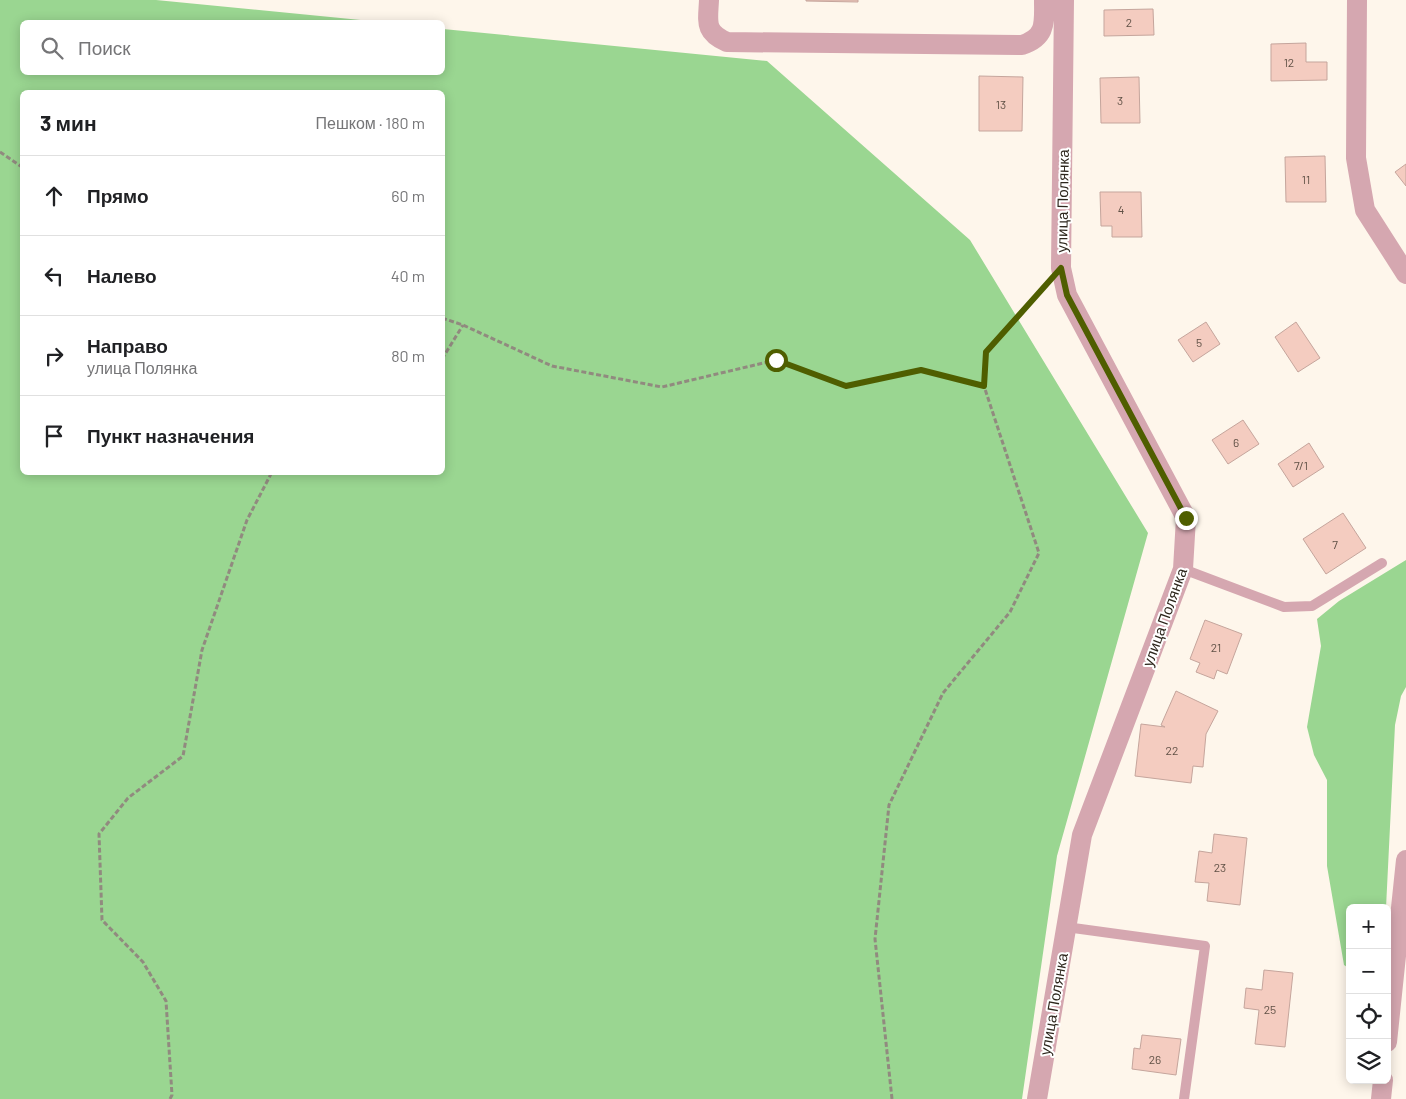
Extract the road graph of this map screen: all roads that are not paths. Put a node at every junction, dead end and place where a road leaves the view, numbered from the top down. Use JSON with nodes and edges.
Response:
{"nodes":[{"id":1,"x":709,"y":0,"type":"edge"},
{"id":2,"x":1044,"y":0,"type":"edge"},
{"id":3,"x":1064,"y":0,"type":"edge"},
{"id":4,"x":1358,"y":0,"type":"edge"},
{"id":5,"x":1404,"y":266,"type":"edge"},
{"id":6,"x":1382,"y":563,"type":"dead end"},
{"id":7,"x":1183,"y":569,"type":"junction"},
{"id":8,"x":1406,"y":860,"type":"edge"},
{"id":9,"x":1066,"y":928,"type":"junction"},
{"id":10,"x":1387,"y":1039,"type":"edge"},
{"id":11,"x":1383,"y":1084,"type":"edge"},
{"id":12,"x":1037,"y":1099,"type":"edge"},
{"id":13,"x":1184,"y":1099,"type":"edge"},
{"id":14,"x":1381,"y":1099,"type":"edge"}],
"edges":[{"from":1,"to":2,"type":"street"},
{"from":3,"to":7,"type":"street","name":"улица Полянка"},
{"from":4,"to":5,"type":"street"},
{"from":6,"to":7,"type":"lane"},
{"from":7,"to":9,"type":"street","name":"улица Полянка"},
{"from":8,"to":10,"type":"street"},
{"from":9,"to":12,"type":"street","name":"улица Полянка"},
{"from":9,"to":13,"type":"lane"},
{"from":11,"to":14,"type":"street"}]}
